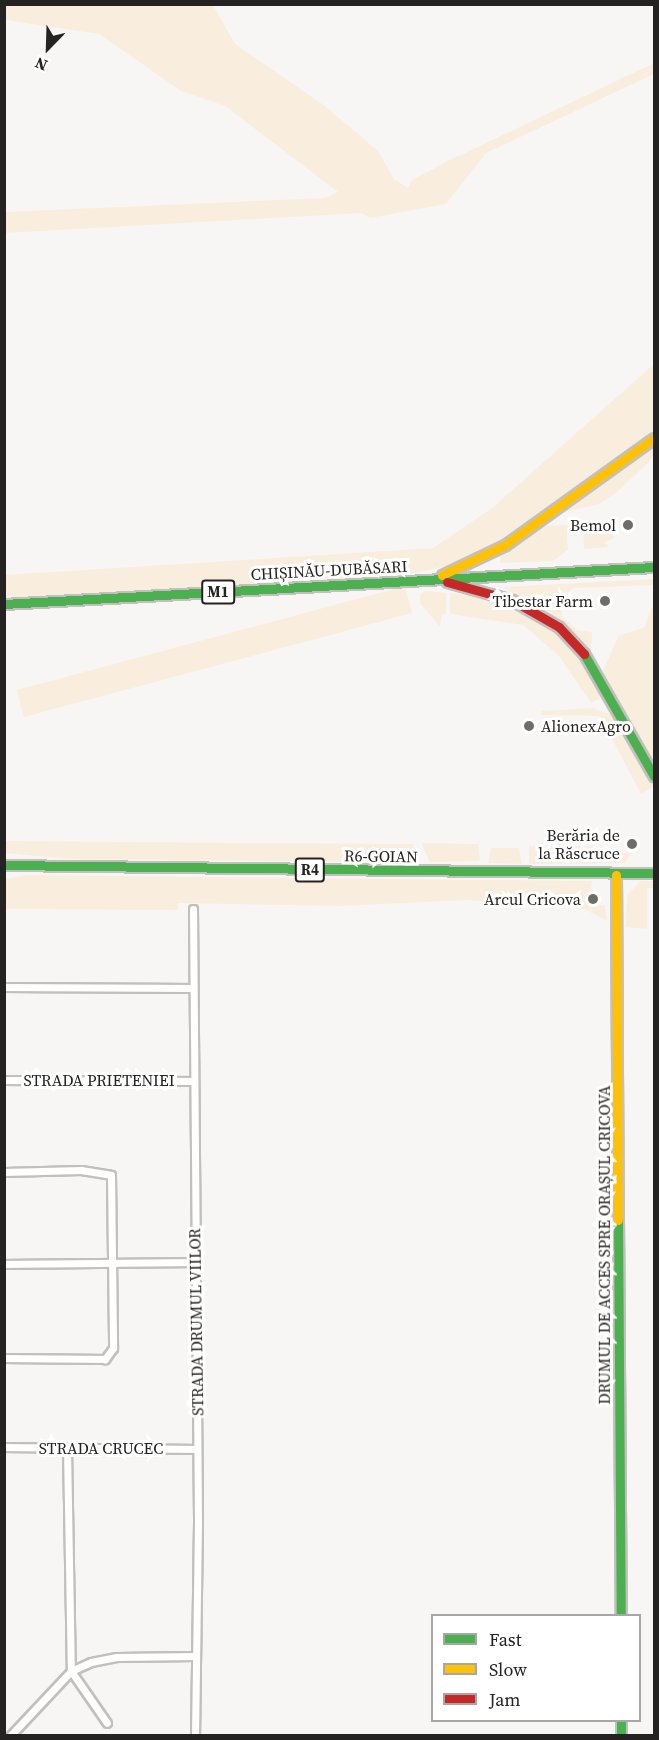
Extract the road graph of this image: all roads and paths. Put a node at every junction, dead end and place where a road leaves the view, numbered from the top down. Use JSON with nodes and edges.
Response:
{"nodes":[{"id":1,"x":654,"y":438,"type":"edge"},
{"id":2,"x":654,"y":567,"type":"edge"},
{"id":3,"x":432,"y":579,"type":"junction"},
{"id":4,"x":4,"y":604,"type":"edge"},
{"id":5,"x":654,"y":776,"type":"edge"},
{"id":6,"x":4,"y":865,"type":"edge"},
{"id":7,"x":652,"y":873,"type":"edge"},
{"id":8,"x":616,"y":875,"type":"junction"},
{"id":9,"x":193,"y":909,"type":"dead end"},
{"id":10,"x":4,"y":987,"type":"edge"},
{"id":11,"x":193,"y":988,"type":"junction"},
{"id":12,"x":4,"y":1080,"type":"edge"},
{"id":13,"x":193,"y":1081,"type":"junction"},
{"id":14,"x":4,"y":1172,"type":"edge"},
{"id":15,"x":195,"y":1262,"type":"junction"},
{"id":16,"x":111,"y":1263,"type":"junction"},
{"id":17,"x":4,"y":1264,"type":"edge"},
{"id":18,"x":4,"y":1358,"type":"edge"},
{"id":19,"x":4,"y":1447,"type":"edge"},
{"id":20,"x":68,"y":1448,"type":"junction"},
{"id":21,"x":197,"y":1449,"type":"junction"},
{"id":22,"x":621,"y":1614,"type":"edge"},
{"id":23,"x":196,"y":1656,"type":"junction"},
{"id":24,"x":71,"y":1671,"type":"junction"},
{"id":25,"x":107,"y":1723,"type":"dead end"},
{"id":26,"x":10,"y":1736,"type":"edge"},
{"id":27,"x":195,"y":1736,"type":"edge"}],
"edges":[{"from":1,"to":3,"type":"main road"},
{"from":2,"to":3,"type":"main road","name":"CHIȘINĂU-DUBĂSARI","number":"M1"},
{"from":3,"to":4,"type":"main road","name":"CHIȘINĂU-DUBĂSARI","number":"M1"},
{"from":3,"to":5,"type":"main road"},
{"from":6,"to":8,"type":"main road","name":"R6-GOIAN","number":"R4"},
{"from":7,"to":8,"type":"main road","name":"R6-GOIAN","number":"R4"},
{"from":8,"to":22,"type":"main road","name":"DRUMUL DE ACCES SPRE ORAȘUL CRICOVA"},
{"from":9,"to":11,"type":"street","name":"STRADA DRUMUL VIILOR"},
{"from":10,"to":11,"type":"street"},
{"from":11,"to":13,"type":"street","name":"STRADA DRUMUL VIILOR"},
{"from":12,"to":13,"type":"street","name":"STRADA PRIETENIEI"},
{"from":13,"to":15,"type":"street","name":"STRADA DRUMUL VIILOR"},
{"from":14,"to":16,"type":"street"},
{"from":15,"to":16,"type":"street"},
{"from":15,"to":21,"type":"street","name":"STRADA DRUMUL VIILOR"},
{"from":16,"to":17,"type":"street"},
{"from":16,"to":18,"type":"street"},
{"from":19,"to":20,"type":"street","name":"STRADA CRUCEC"},
{"from":20,"to":21,"type":"street","name":"STRADA CRUCEC"},
{"from":20,"to":24,"type":"street"},
{"from":21,"to":23,"type":"street","name":"STRADA DRUMUL VIILOR"},
{"from":23,"to":24,"type":"street"},
{"from":23,"to":27,"type":"street","name":"STRADA DRUMUL VIILOR"},
{"from":24,"to":25,"type":"street"},
{"from":24,"to":26,"type":"street"}]}
